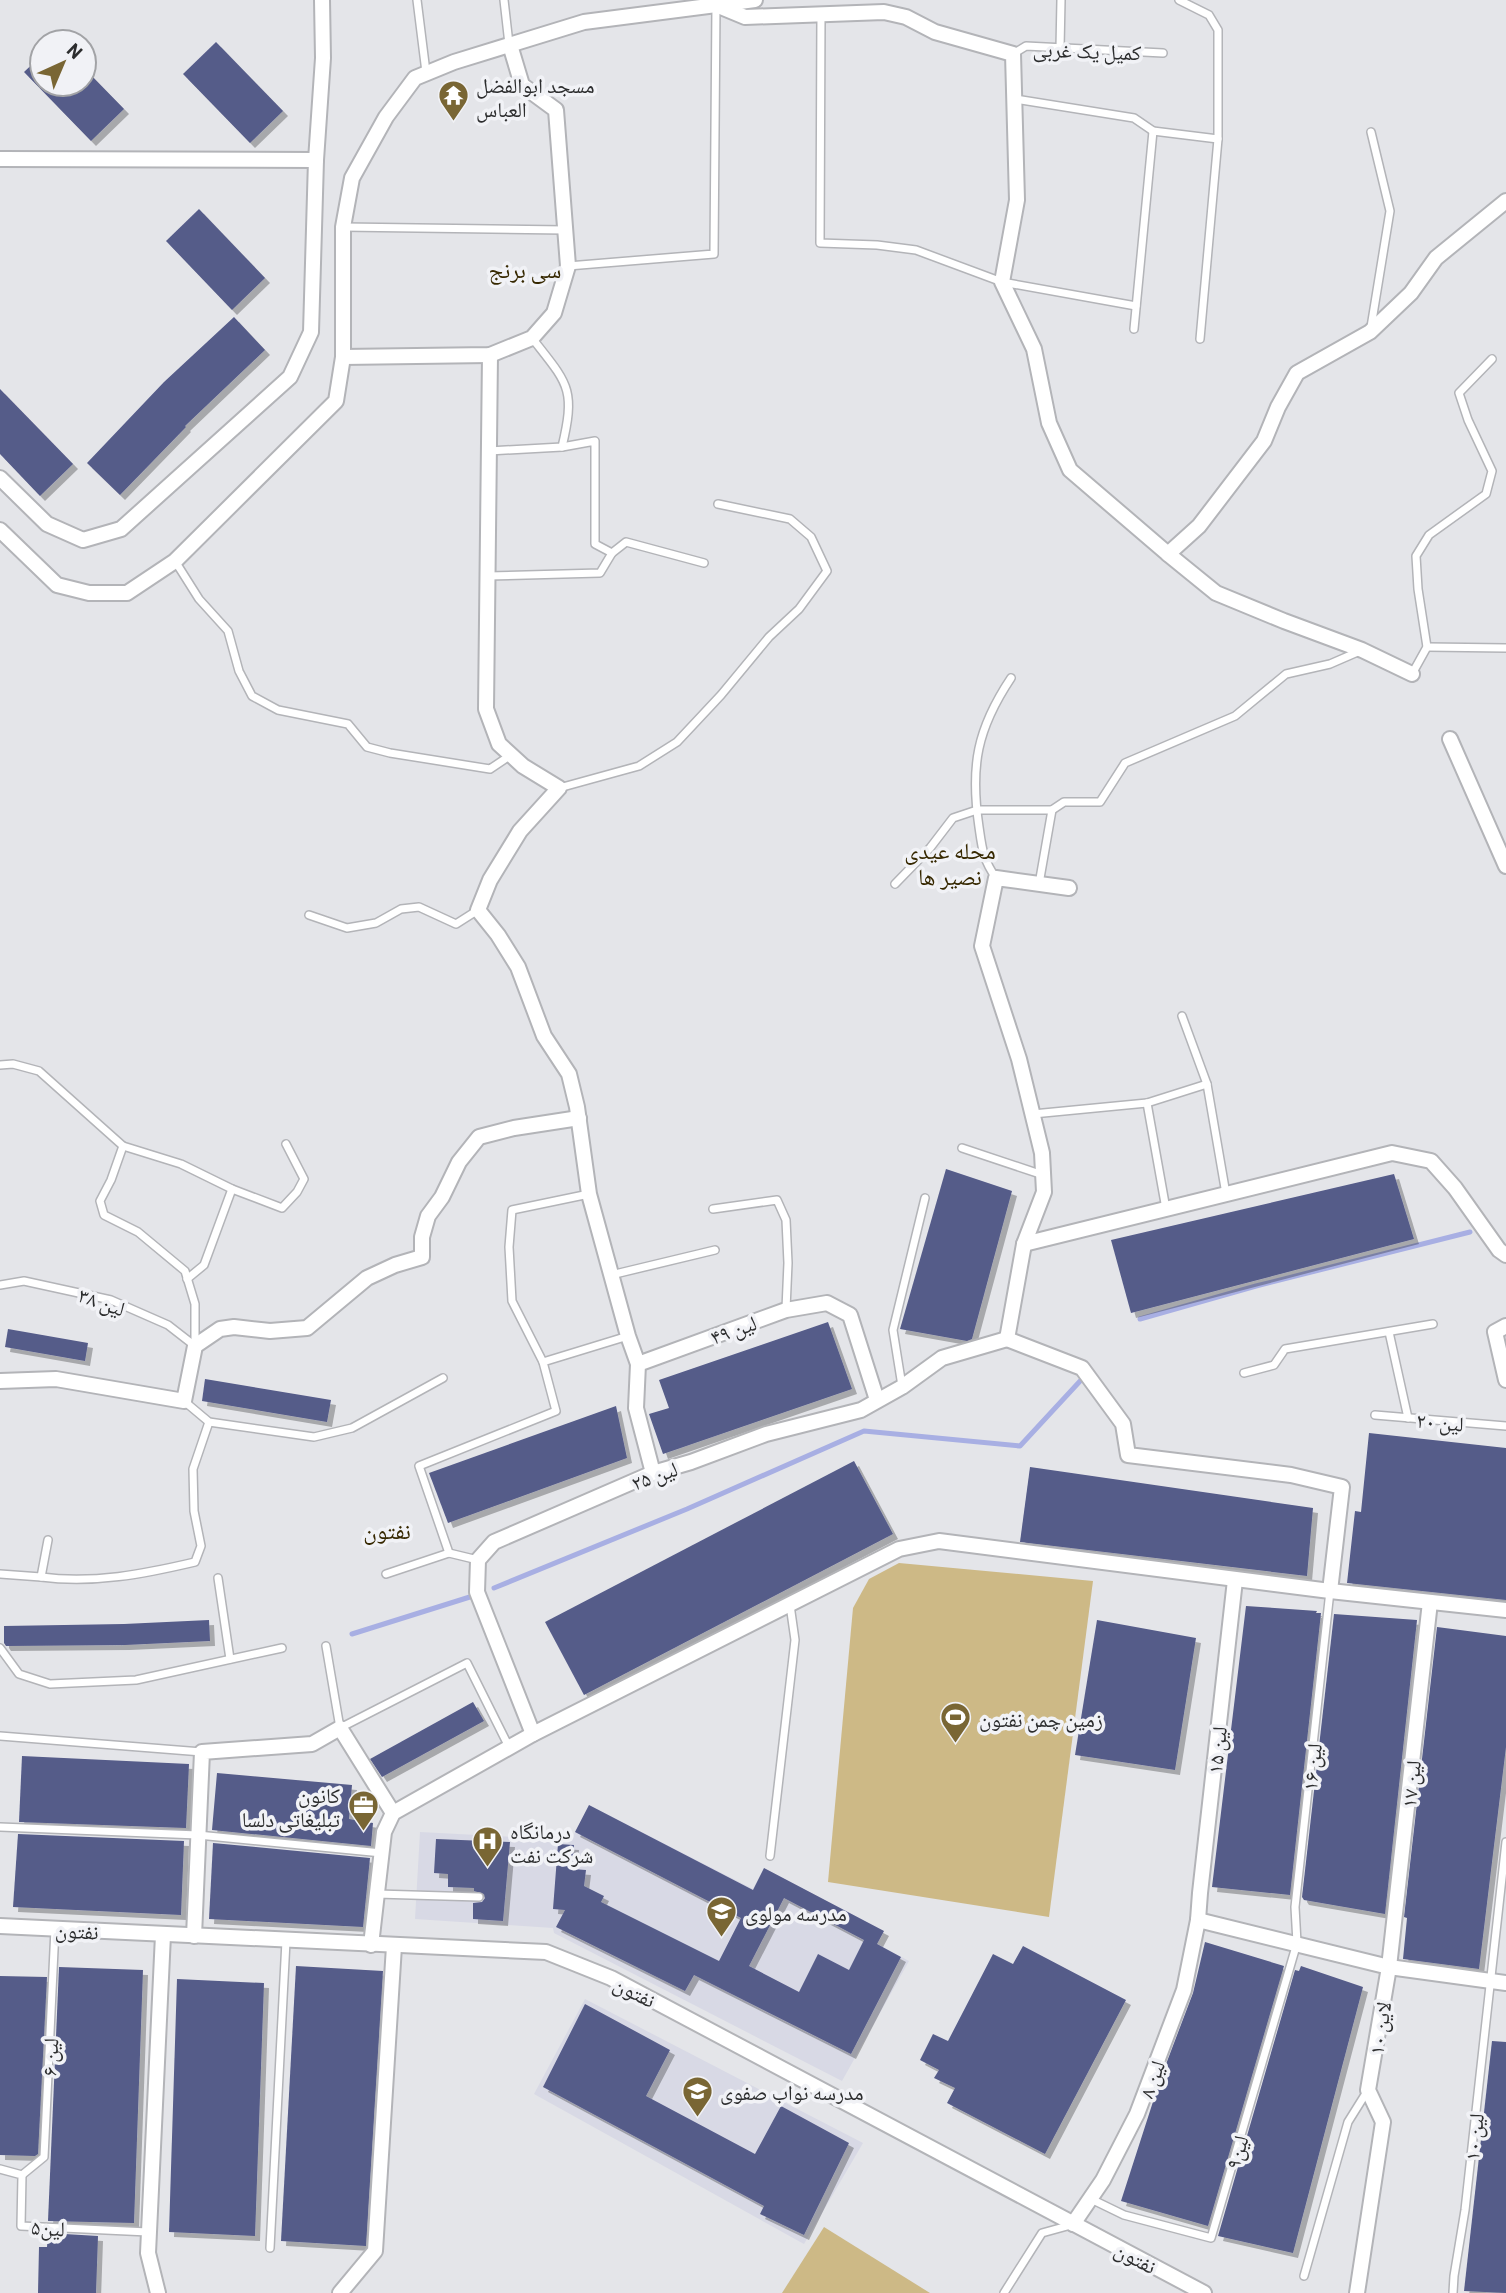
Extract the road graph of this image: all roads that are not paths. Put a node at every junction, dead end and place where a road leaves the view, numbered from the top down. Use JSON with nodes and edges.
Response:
{"nodes":[{"id":1,"x":322,"y":0,"type":"edge"},
{"id":2,"x":417,"y":0,"type":"edge"},
{"id":3,"x":504,"y":0,"type":"edge"},
{"id":4,"x":755,"y":0,"type":"edge"},
{"id":5,"x":1062,"y":0,"type":"edge"},
{"id":6,"x":1179,"y":0,"type":"edge"},
{"id":7,"x":716,"y":5,"type":"junction"},
{"id":8,"x":821,"y":13,"type":"junction"},
{"id":9,"x":509,"y":45,"type":"junction"},
{"id":10,"x":1060,"y":48,"type":"junction"},
{"id":11,"x":1163,"y":53,"type":"dead end"},
{"id":12,"x":1013,"y":54,"type":"junction"},
{"id":13,"x":426,"y":73,"type":"junction"},
{"id":14,"x":1015,"y":99,"type":"junction"},
{"id":15,"x":1153,"y":131,"type":"junction"},
{"id":16,"x":1370,"y":132,"type":"dead end"},
{"id":17,"x":1218,"y":139,"type":"junction"},
{"id":18,"x":0,"y":159,"type":"edge"},
{"id":19,"x":316,"y":160,"type":"junction"},
{"id":20,"x":1506,"y":201,"type":"edge"},
{"id":21,"x":343,"y":228,"type":"junction"},
{"id":22,"x":565,"y":230,"type":"junction"},
{"id":23,"x":568,"y":266,"type":"junction"},
{"id":24,"x":1002,"y":282,"type":"junction"},
{"id":25,"x":1136,"y":306,"type":"junction"},
{"id":26,"x":1134,"y":329,"type":"dead end"},
{"id":27,"x":1370,"y":332,"type":"junction"},
{"id":28,"x":532,"y":338,"type":"junction"},
{"id":29,"x":1200,"y":339,"type":"dead end"},
{"id":30,"x":490,"y":355,"type":"junction"},
{"id":31,"x":343,"y":357,"type":"junction"},
{"id":32,"x":1492,"y":359,"type":"dead end"},
{"id":33,"x":562,"y":447,"type":"junction"},
{"id":34,"x":488,"y":451,"type":"junction"},
{"id":35,"x":0,"y":478,"type":"edge"},
{"id":36,"x":718,"y":504,"type":"dead end"},
{"id":37,"x":0,"y":530,"type":"edge"},
{"id":38,"x":612,"y":553,"type":"junction"},
{"id":39,"x":1168,"y":554,"type":"junction"},
{"id":40,"x":175,"y":561,"type":"junction"},
{"id":41,"x":704,"y":564,"type":"dead end"},
{"id":42,"x":487,"y":576,"type":"junction"},
{"id":43,"x":1427,"y":647,"type":"junction"},
{"id":44,"x":1506,"y":648,"type":"edge"},
{"id":45,"x":1362,"y":650,"type":"junction"},
{"id":46,"x":1412,"y":674,"type":"joint"},
{"id":47,"x":1012,"y":678,"type":"dead end"},
{"id":48,"x":1450,"y":739,"type":"dead end"},
{"id":49,"x":511,"y":755,"type":"junction"},
{"id":50,"x":559,"y":788,"type":"junction"},
{"id":51,"x":977,"y":810,"type":"junction"},
{"id":52,"x":1052,"y":810,"type":"junction"},
{"id":53,"x":1502,"y":848,"type":"edge"},
{"id":54,"x":1506,"y":866,"type":"edge"},
{"id":55,"x":996,"y":877,"type":"junction"},
{"id":56,"x":895,"y":884,"type":"dead end"},
{"id":57,"x":1039,"y":884,"type":"junction"},
{"id":58,"x":1069,"y":888,"type":"dead end"},
{"id":59,"x":478,"y":910,"type":"junction"},
{"id":60,"x":309,"y":915,"type":"dead end"},
{"id":61,"x":1182,"y":1016,"type":"dead end"},
{"id":62,"x":0,"y":1065,"type":"edge"},
{"id":63,"x":1207,"y":1084,"type":"junction"},
{"id":64,"x":1147,"y":1103,"type":"junction"},
{"id":65,"x":1032,"y":1114,"type":"junction"},
{"id":66,"x":579,"y":1118,"type":"junction"},
{"id":67,"x":286,"y":1144,"type":"dead end"},
{"id":68,"x":123,"y":1146,"type":"junction"},
{"id":69,"x":962,"y":1148,"type":"dead end"},
{"id":70,"x":1043,"y":1175,"type":"junction"},
{"id":71,"x":232,"y":1189,"type":"junction"},
{"id":72,"x":589,"y":1194,"type":"junction"},
{"id":73,"x":1226,"y":1194,"type":"junction"},
{"id":74,"x":925,"y":1198,"type":"dead end"},
{"id":75,"x":713,"y":1209,"type":"dead end"},
{"id":76,"x":1166,"y":1209,"type":"junction"},
{"id":77,"x":1024,"y":1244,"type":"junction"},
{"id":78,"x":715,"y":1250,"type":"dead end"},
{"id":79,"x":1506,"y":1255,"type":"edge"},
{"id":80,"x":611,"y":1275,"type":"junction"},
{"id":81,"x":187,"y":1279,"type":"junction"},
{"id":82,"x":0,"y":1285,"type":"edge"},
{"id":83,"x":786,"y":1310,"type":"junction"},
{"id":84,"x":1433,"y":1324,"type":"dead end"},
{"id":85,"x":1506,"y":1326,"type":"edge"},
{"id":86,"x":1390,"y":1332,"type":"junction"},
{"id":87,"x":628,"y":1336,"type":"junction"},
{"id":88,"x":1007,"y":1339,"type":"junction"},
{"id":89,"x":195,"y":1346,"type":"junction"},
{"id":90,"x":543,"y":1362,"type":"junction"},
{"id":91,"x":638,"y":1364,"type":"junction"},
{"id":92,"x":1244,"y":1373,"type":"dead end"},
{"id":93,"x":443,"y":1378,"type":"dead end"},
{"id":94,"x":1506,"y":1380,"type":"edge"},
{"id":95,"x":0,"y":1381,"type":"edge"},
{"id":96,"x":902,"y":1387,"type":"junction"},
{"id":97,"x":877,"y":1400,"type":"junction"},
{"id":98,"x":184,"y":1401,"type":"junction"},
{"id":99,"x":1375,"y":1415,"type":"dead end"},
{"id":100,"x":1408,"y":1418,"type":"junction"},
{"id":101,"x":209,"y":1422,"type":"junction"},
{"id":102,"x":1506,"y":1426,"type":"edge"},
{"id":103,"x":653,"y":1473,"type":"junction"},
{"id":104,"x":48,"y":1540,"type":"dead end"},
{"id":105,"x":449,"y":1553,"type":"junction"},
{"id":106,"x":478,"y":1560,"type":"junction"},
{"id":107,"x":0,"y":1574,"type":"edge"},
{"id":108,"x":386,"y":1574,"type":"dead end"},
{"id":109,"x":41,"y":1577,"type":"junction"},
{"id":110,"x":218,"y":1578,"type":"dead end"},
{"id":111,"x":1235,"y":1580,"type":"junction"},
{"id":112,"x":1330,"y":1591,"type":"junction"},
{"id":113,"x":1430,"y":1602,"type":"junction"},
{"id":114,"x":790,"y":1604,"type":"junction"},
{"id":115,"x":1506,"y":1610,"type":"edge"},
{"id":116,"x":326,"y":1646,"type":"dead end"},
{"id":117,"x":0,"y":1648,"type":"edge"},
{"id":118,"x":282,"y":1648,"type":"dead end"},
{"id":119,"x":230,"y":1659,"type":"junction"},
{"id":120,"x":340,"y":1728,"type":"junction"},
{"id":121,"x":533,"y":1734,"type":"junction"},
{"id":122,"x":0,"y":1737,"type":"edge"},
{"id":123,"x":509,"y":1747,"type":"junction"},
{"id":124,"x":202,"y":1752,"type":"junction"},
{"id":125,"x":393,"y":1813,"type":"junction"},
{"id":126,"x":0,"y":1827,"type":"edge"},
{"id":127,"x":198,"y":1835,"type":"junction"},
{"id":128,"x":1506,"y":1842,"type":"edge"},
{"id":129,"x":382,"y":1853,"type":"junction"},
{"id":130,"x":769,"y":1856,"type":"dead end"},
{"id":131,"x":377,"y":1894,"type":"junction"},
{"id":132,"x":479,"y":1897,"type":"dead end"},
{"id":133,"x":1198,"y":1920,"type":"junction"},
{"id":134,"x":0,"y":1926,"type":"edge"},
{"id":135,"x":55,"y":1929,"type":"junction"},
{"id":136,"x":163,"y":1935,"type":"junction"},
{"id":137,"x":194,"y":1936,"type":"junction"},
{"id":138,"x":286,"y":1941,"type":"junction"},
{"id":139,"x":1297,"y":1943,"type":"junction"},
{"id":140,"x":371,"y":1945,"type":"junction"},
{"id":141,"x":394,"y":1946,"type":"junction"},
{"id":142,"x":1389,"y":1967,"type":"junction"},
{"id":143,"x":1490,"y":1981,"type":"junction"},
{"id":144,"x":1506,"y":1983,"type":"edge"},
{"id":145,"x":1368,"y":2090,"type":"junction"},
{"id":146,"x":0,"y":2169,"type":"edge"},
{"id":147,"x":22,"y":2175,"type":"junction"},
{"id":148,"x":1090,"y":2199,"type":"junction"},
{"id":149,"x":1073,"y":2224,"type":"junction"},
{"id":150,"x":148,"y":2232,"type":"junction"},
{"id":151,"x":270,"y":2248,"type":"dead end"},
{"id":152,"x":1304,"y":2276,"type":"dead end"},
{"id":153,"x":157,"y":2293,"type":"edge"},
{"id":154,"x":340,"y":2293,"type":"edge"},
{"id":155,"x":1004,"y":2293,"type":"edge"},
{"id":156,"x":1204,"y":2293,"type":"edge"},
{"id":157,"x":1357,"y":2293,"type":"edge"},
{"id":158,"x":1453,"y":2293,"type":"edge"}],
"edges":[{"from":1,"to":19,"type":"street"},
{"from":2,"to":13,"type":"lane"},
{"from":3,"to":9,"type":"lane"},
{"from":4,"to":7,"type":"street"},
{"from":5,"to":10,"type":"lane"},
{"from":6,"to":17,"type":"lane"},
{"from":7,"to":8,"type":"street"},
{"from":7,"to":9,"type":"street"},
{"from":7,"to":23,"type":"lane"},
{"from":8,"to":12,"type":"street"},
{"from":8,"to":24,"type":"lane"},
{"from":9,"to":13,"type":"street"},
{"from":9,"to":22,"type":"street"},
{"from":10,"to":11,"type":"lane","name":"کمیل یک غربی"},
{"from":10,"to":12,"type":"lane","name":"کمیل یک غربی"},
{"from":12,"to":14,"type":"street"},
{"from":13,"to":21,"type":"street"},
{"from":14,"to":15,"type":"lane"},
{"from":14,"to":24,"type":"street"},
{"from":15,"to":17,"type":"lane"},
{"from":15,"to":25,"type":"lane"},
{"from":16,"to":27,"type":"lane"},
{"from":17,"to":29,"type":"lane"},
{"from":18,"to":19,"type":"street"},
{"from":19,"to":35,"type":"street"},
{"from":20,"to":27,"type":"street"},
{"from":21,"to":22,"type":"lane"},
{"from":21,"to":31,"type":"street"},
{"from":22,"to":23,"type":"street"},
{"from":23,"to":28,"type":"street"},
{"from":24,"to":25,"type":"lane"},
{"from":24,"to":39,"type":"street"},
{"from":25,"to":26,"type":"lane"},
{"from":27,"to":39,"type":"street"},
{"from":28,"to":30,"type":"street"},
{"from":28,"to":33,"type":"lane"},
{"from":30,"to":31,"type":"street"},
{"from":30,"to":34,"type":"street"},
{"from":31,"to":40,"type":"street"},
{"from":32,"to":43,"type":"lane"},
{"from":33,"to":34,"type":"lane"},
{"from":33,"to":38,"type":"lane"},
{"from":34,"to":42,"type":"street"},
{"from":36,"to":50,"type":"lane"},
{"from":37,"to":40,"type":"street"},
{"from":38,"to":41,"type":"lane"},
{"from":38,"to":42,"type":"lane"},
{"from":39,"to":45,"type":"street"},
{"from":40,"to":49,"type":"lane"},
{"from":42,"to":49,"type":"street"},
{"from":43,"to":44,"type":"lane"},
{"from":43,"to":46,"type":"lane"},
{"from":45,"to":46,"type":"street"},
{"from":45,"to":52,"type":"lane"},
{"from":47,"to":51,"type":"lane"},
{"from":48,"to":53,"type":"street"},
{"from":49,"to":50,"type":"street"},
{"from":50,"to":59,"type":"street"},
{"from":51,"to":52,"type":"lane"},
{"from":51,"to":55,"type":"lane"},
{"from":51,"to":56,"type":"lane"},
{"from":52,"to":57,"type":"lane"},
{"from":53,"to":54,"type":"street"},
{"from":55,"to":57,"type":"street"},
{"from":55,"to":65,"type":"street"},
{"from":57,"to":58,"type":"street"},
{"from":59,"to":60,"type":"lane"},
{"from":59,"to":66,"type":"street"},
{"from":61,"to":63,"type":"lane"},
{"from":62,"to":68,"type":"lane"},
{"from":63,"to":64,"type":"lane"},
{"from":63,"to":73,"type":"lane"},
{"from":64,"to":65,"type":"lane"},
{"from":64,"to":76,"type":"lane"},
{"from":65,"to":70,"type":"street"},
{"from":66,"to":72,"type":"street"},
{"from":66,"to":89,"type":"street"},
{"from":67,"to":71,"type":"lane"},
{"from":68,"to":71,"type":"lane"},
{"from":68,"to":81,"type":"lane"},
{"from":69,"to":70,"type":"lane"},
{"from":70,"to":77,"type":"street"},
{"from":71,"to":81,"type":"lane"},
{"from":72,"to":80,"type":"street"},
{"from":72,"to":90,"type":"lane"},
{"from":73,"to":76,"type":"street"},
{"from":73,"to":79,"type":"street"},
{"from":74,"to":96,"type":"lane"},
{"from":75,"to":83,"type":"lane"},
{"from":76,"to":77,"type":"street"},
{"from":77,"to":88,"type":"street"},
{"from":78,"to":80,"type":"lane"},
{"from":80,"to":87,"type":"street"},
{"from":81,"to":89,"type":"lane"},
{"from":82,"to":89,"type":"lane","name":"لین ۳۸"},
{"from":83,"to":91,"type":"street","name":"لین ۴۹"},
{"from":83,"to":97,"type":"street","name":"لین ۴۹"},
{"from":84,"to":86,"type":"lane"},
{"from":85,"to":94,"type":"street"},
{"from":86,"to":92,"type":"lane"},
{"from":86,"to":100,"type":"lane"},
{"from":87,"to":90,"type":"lane"},
{"from":87,"to":91,"type":"street"},
{"from":88,"to":96,"type":"street","name":"لین ۲۵"},
{"from":88,"to":112,"type":"street"},
{"from":89,"to":98,"type":"street"},
{"from":90,"to":105,"type":"lane"},
{"from":91,"to":103,"type":"street"},
{"from":93,"to":101,"type":"lane"},
{"from":95,"to":98,"type":"street"},
{"from":96,"to":97,"type":"street","name":"لین ۲۵"},
{"from":97,"to":103,"type":"street","name":"لین ۲۵"},
{"from":98,"to":101,"type":"lane"},
{"from":99,"to":100,"type":"lane","name":"لین ۲۰"},
{"from":100,"to":102,"type":"lane","name":"لین ۲۰"},
{"from":101,"to":109,"type":"lane"},
{"from":103,"to":106,"type":"street","name":"لین ۲۵"},
{"from":104,"to":109,"type":"lane"},
{"from":105,"to":106,"type":"lane"},
{"from":105,"to":108,"type":"lane"},
{"from":106,"to":121,"type":"street"},
{"from":107,"to":109,"type":"lane"},
{"from":110,"to":119,"type":"lane"},
{"from":111,"to":112,"type":"street"},
{"from":111,"to":114,"type":"street"},
{"from":111,"to":133,"type":"street","name":"لین ۱۵"},
{"from":112,"to":113,"type":"street"},
{"from":112,"to":139,"type":"lane","name":"لین ۱۶"},
{"from":113,"to":115,"type":"street"},
{"from":113,"to":142,"type":"street","name":"لین ۱۷"},
{"from":114,"to":121,"type":"street"},
{"from":114,"to":130,"type":"lane"},
{"from":116,"to":120,"type":"lane"},
{"from":117,"to":119,"type":"lane"},
{"from":118,"to":119,"type":"lane"},
{"from":120,"to":123,"type":"lane"},
{"from":120,"to":124,"type":"street"},
{"from":120,"to":125,"type":"street"},
{"from":121,"to":123,"type":"street"},
{"from":122,"to":124,"type":"lane"},
{"from":123,"to":125,"type":"street"},
{"from":124,"to":127,"type":"street"},
{"from":125,"to":129,"type":"street"},
{"from":126,"to":127,"type":"lane"},
{"from":127,"to":129,"type":"lane"},
{"from":127,"to":137,"type":"street"},
{"from":128,"to":143,"type":"lane","name":"لین ۱۰"},
{"from":129,"to":131,"type":"street"},
{"from":131,"to":132,"type":"lane"},
{"from":131,"to":140,"type":"street"},
{"from":133,"to":139,"type":"street"},
{"from":133,"to":148,"type":"street","name":"لین ۸"},
{"from":134,"to":135,"type":"street","name":"نفتون"},
{"from":135,"to":136,"type":"street","name":"نفتون"},
{"from":135,"to":147,"type":"lane","name":"لین ۶"},
{"from":136,"to":137,"type":"street","name":"نفتون"},
{"from":136,"to":150,"type":"street"},
{"from":137,"to":138,"type":"street","name":"نفتون"},
{"from":138,"to":140,"type":"street","name":"نفتون"},
{"from":138,"to":151,"type":"lane"},
{"from":139,"to":142,"type":"street"},
{"from":139,"to":148,"type":"lane","name":"لین۹"},
{"from":140,"to":141,"type":"street","name":"نفتون"},
{"from":141,"to":149,"type":"street","name":"نفتون"},
{"from":141,"to":154,"type":"street"},
{"from":142,"to":143,"type":"street"},
{"from":142,"to":145,"type":"street","name":"لاین ۱۰"},
{"from":143,"to":144,"type":"street"},
{"from":143,"to":158,"type":"lane","name":"لین ۱۰"},
{"from":145,"to":152,"type":"lane"},
{"from":145,"to":157,"type":"street"},
{"from":146,"to":147,"type":"lane"},
{"from":147,"to":150,"type":"lane","name":"لین۵"},
{"from":148,"to":149,"type":"street","name":"لین ۸"},
{"from":149,"to":155,"type":"lane"},
{"from":149,"to":156,"type":"street","name":"نفتون"},
{"from":150,"to":153,"type":"street"}]}
